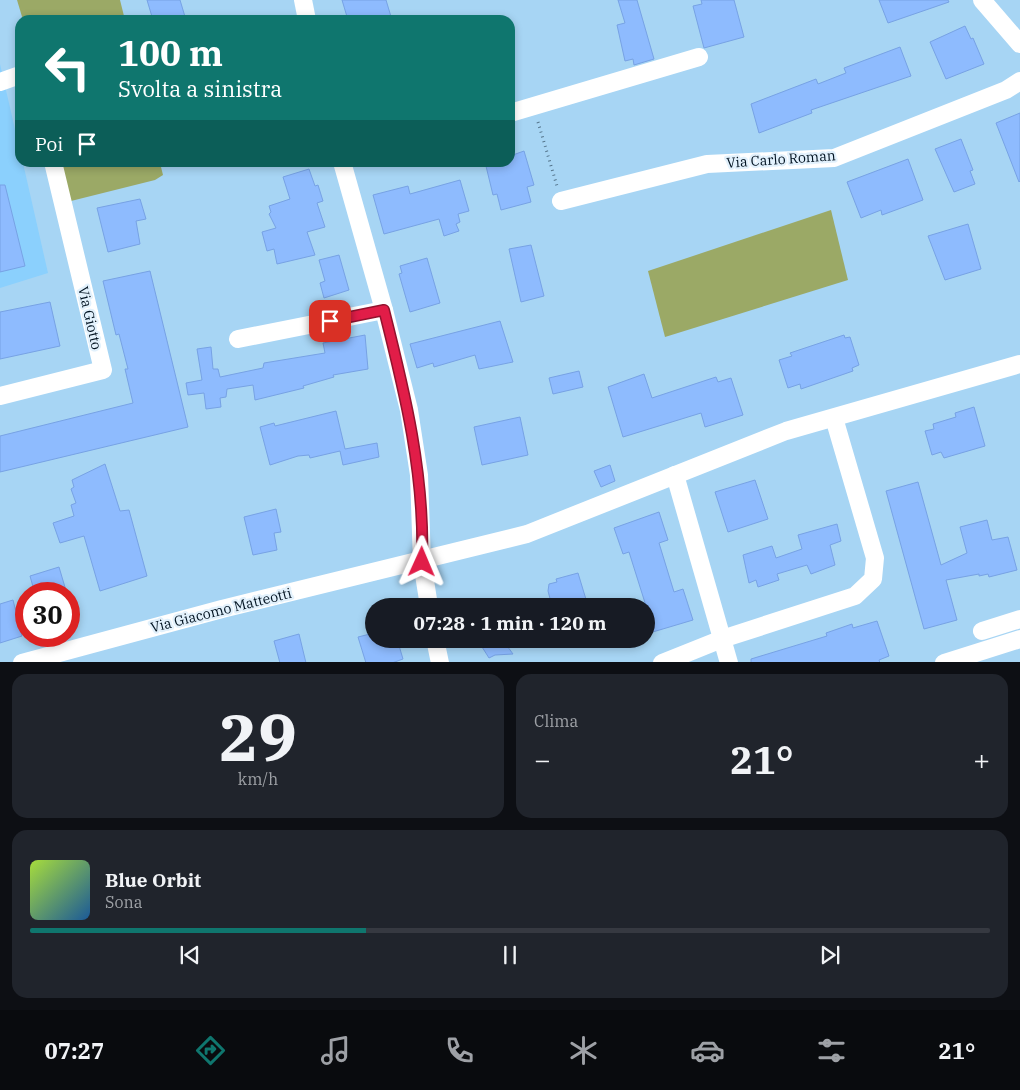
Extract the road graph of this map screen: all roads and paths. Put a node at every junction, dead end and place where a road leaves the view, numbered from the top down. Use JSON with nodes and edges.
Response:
{"nodes":[{"id":1,"x":303,"y":0,"type":"edge"},
{"id":2,"x":982,"y":0,"type":"edge"},
{"id":3,"x":306,"y":15,"type":"edge"},
{"id":4,"x":1020,"y":44,"type":"edge"},
{"id":5,"x":699,"y":57,"type":"dead end"},
{"id":6,"x":15,"y":77,"type":"edge"},
{"id":7,"x":1020,"y":81,"type":"edge"},
{"id":8,"x":0,"y":82,"type":"edge"},
{"id":9,"x":534,"y":106,"type":"junction"},
{"id":10,"x":515,"y":112,"type":"edge"},
{"id":11,"x":54,"y":167,"type":"edge"},
{"id":12,"x":343,"y":167,"type":"edge"},
{"id":13,"x":561,"y":200,"type":"joint"},
{"id":14,"x":384,"y":310,"type":"junction"},
{"id":15,"x":238,"y":339,"type":"dead end"},
{"id":16,"x":1020,"y":364,"type":"edge"},
{"id":17,"x":0,"y":396,"type":"edge"},
{"id":18,"x":834,"y":418,"type":"junction"},
{"id":19,"x":675,"y":475,"type":"junction"},
{"id":20,"x":422,"y":562,"type":"junction"},
{"id":21,"x":428,"y":598,"type":"edge"},
{"id":22,"x":1020,"y":619,"type":"edge"},
{"id":23,"x":982,"y":631,"type":"dead end"},
{"id":24,"x":722,"y":639,"type":"junction"},
{"id":25,"x":1020,"y":639,"type":"edge"},
{"id":26,"x":437,"y":648,"type":"edge"},
{"id":27,"x":22,"y":662,"type":"edge"},
{"id":28,"x":440,"y":662,"type":"edge"},
{"id":29,"x":662,"y":662,"type":"edge"},
{"id":30,"x":729,"y":662,"type":"edge"},
{"id":31,"x":944,"y":662,"type":"edge"}],
"edges":[{"from":1,"to":3,"type":"street"},
{"from":2,"to":4,"type":"street"},
{"from":5,"to":9,"type":"street"},
{"from":6,"to":8,"type":"street"},
{"from":7,"to":13,"type":"street","name":"Via Carlo Roman"},
{"from":9,"to":10,"type":"street"},
{"from":9,"to":13,"type":"path"},
{"from":11,"to":17,"type":"street","name":"Via Giotto"},
{"from":12,"to":14,"type":"street"},
{"from":14,"to":15,"type":"street"},
{"from":14,"to":20,"type":"street"},
{"from":16,"to":18,"type":"street","name":"Via Giacomo Matteotti"},
{"from":18,"to":19,"type":"street","name":"Via Giacomo Matteotti"},
{"from":18,"to":24,"type":"street"},
{"from":19,"to":20,"type":"street","name":"Via Giacomo Matteotti"},
{"from":19,"to":24,"type":"street"},
{"from":20,"to":21,"type":"street"},
{"from":20,"to":27,"type":"street","name":"Via Giacomo Matteotti"},
{"from":22,"to":23,"type":"street"},
{"from":24,"to":29,"type":"street"},
{"from":24,"to":30,"type":"street"},
{"from":25,"to":31,"type":"street"},
{"from":26,"to":28,"type":"street"}]}
